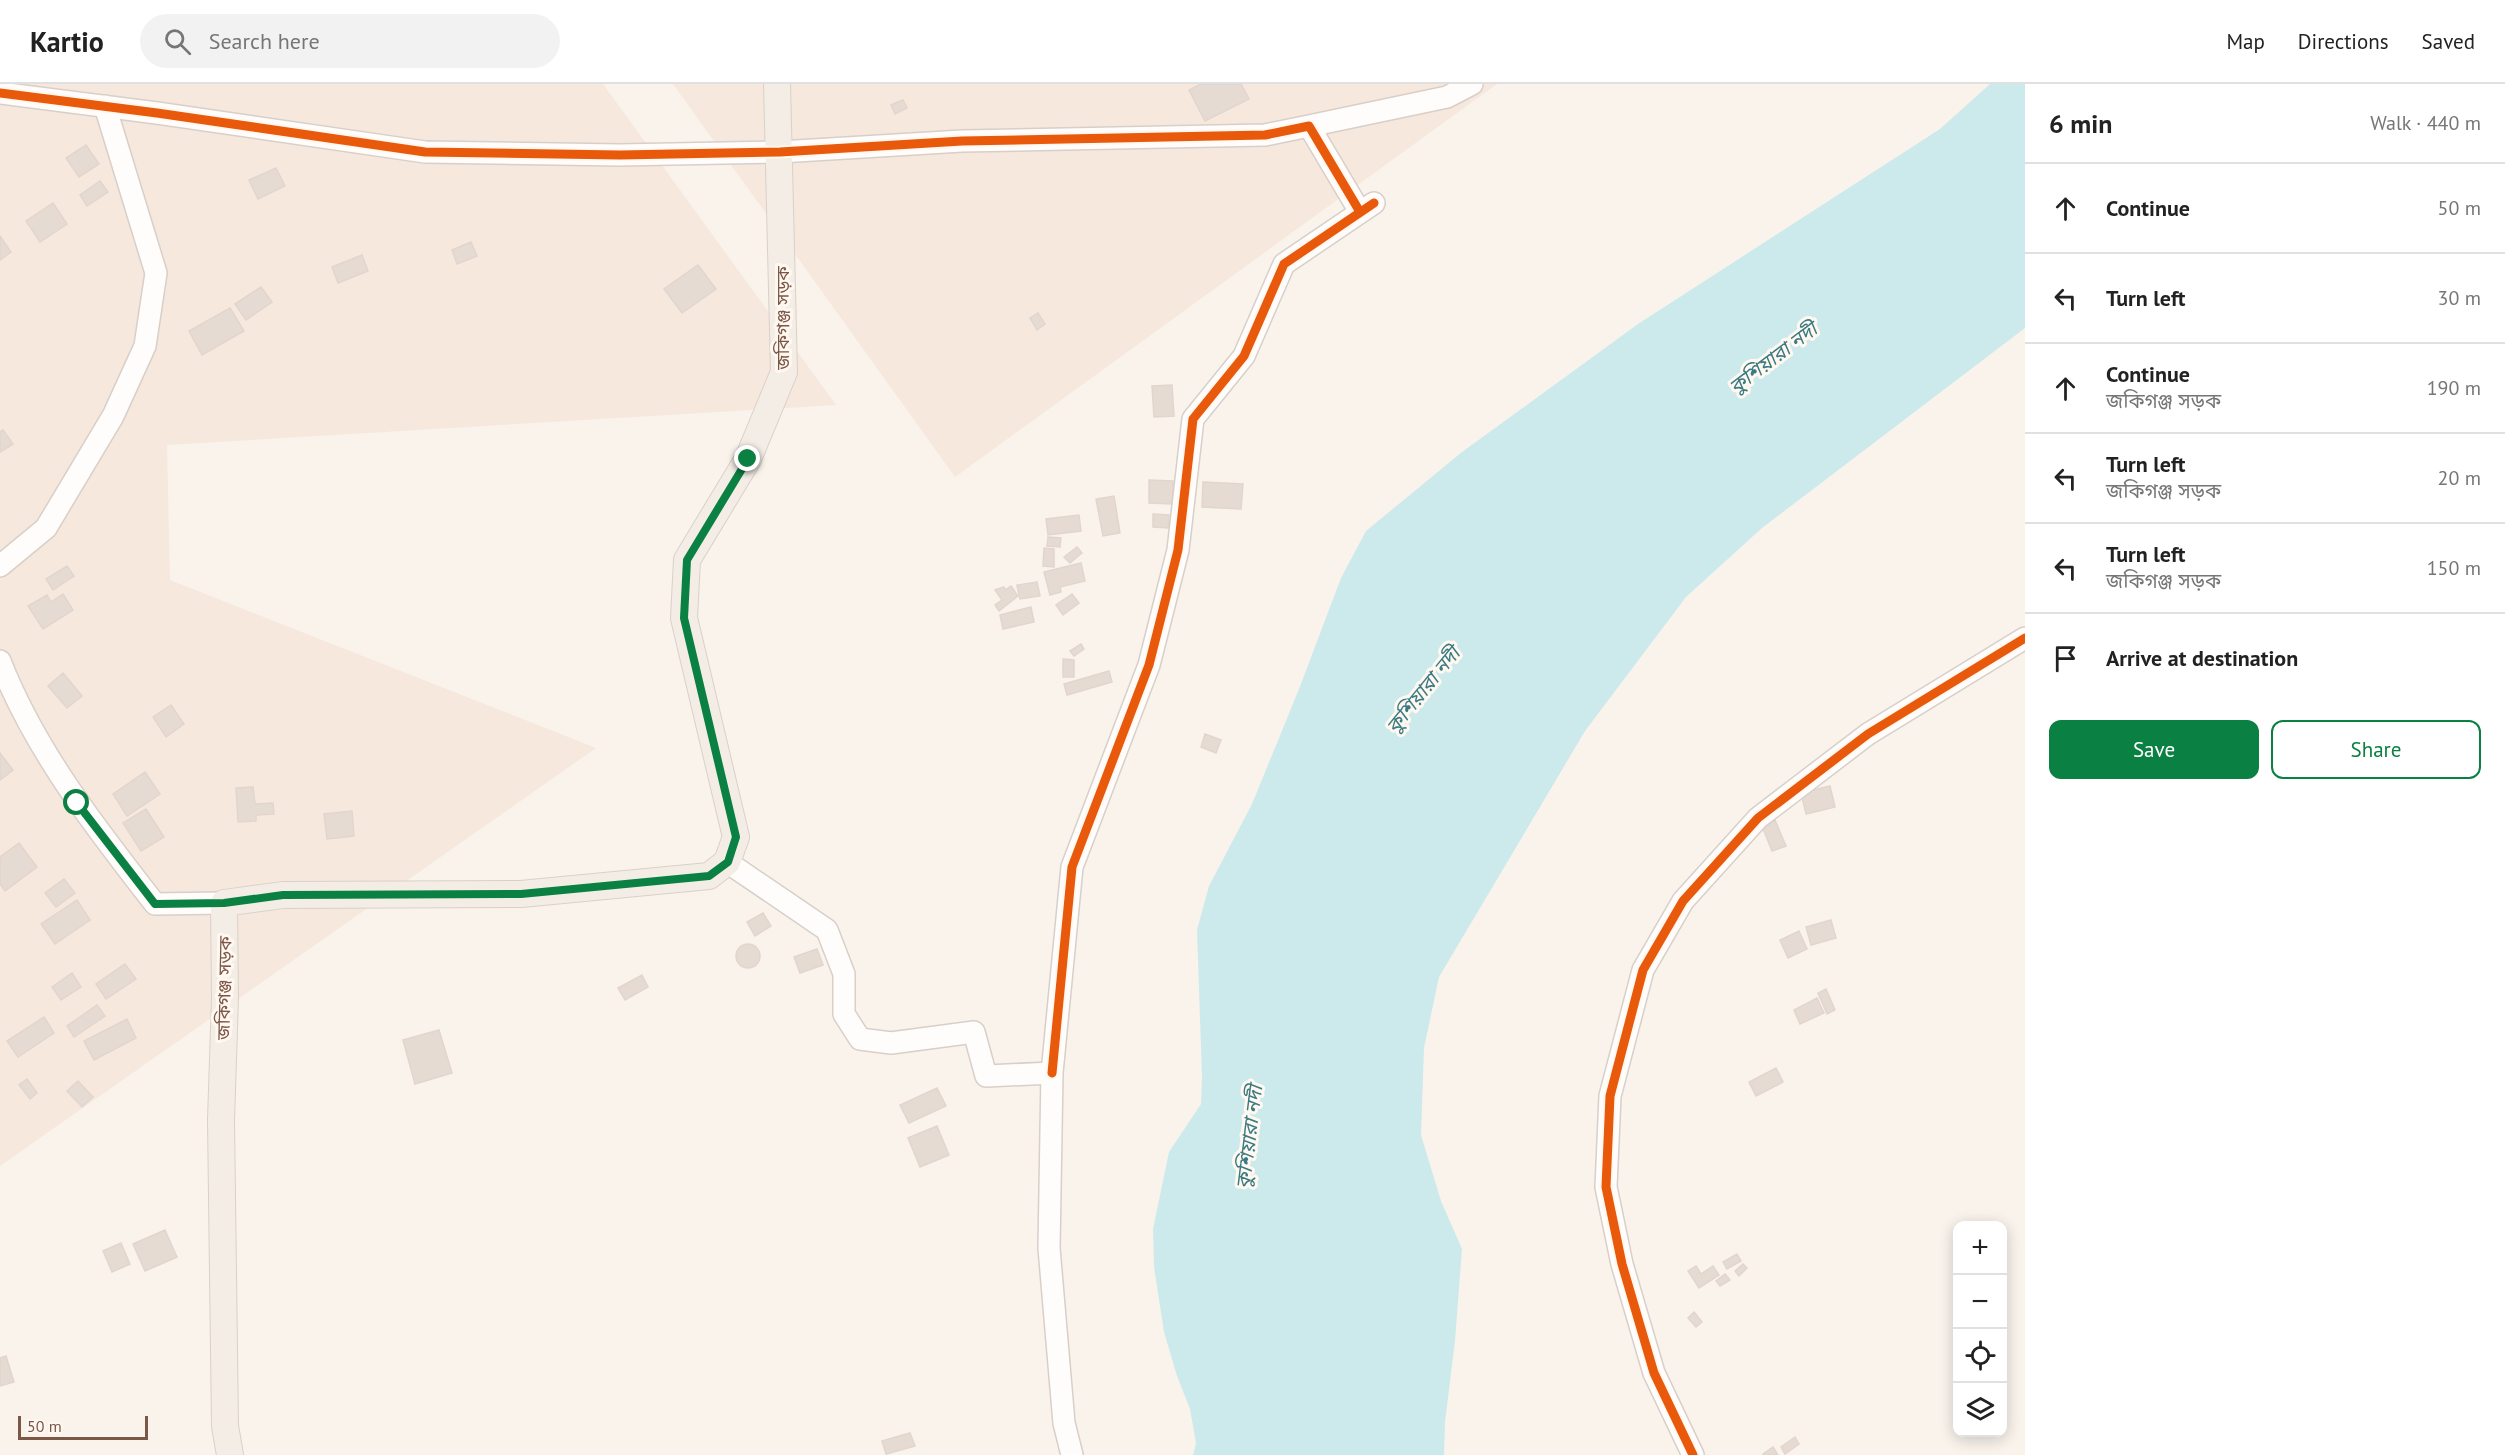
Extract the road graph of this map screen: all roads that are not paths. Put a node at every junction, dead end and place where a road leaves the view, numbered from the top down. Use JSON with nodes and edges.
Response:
{"nodes":[{"id":1,"x":777,"y":84,"type":"edge"},
{"id":2,"x":1472,"y":84,"type":"edge"},
{"id":3,"x":0,"y":93,"type":"edge"},
{"id":4,"x":105,"y":106,"type":"junction"},
{"id":5,"x":1309,"y":126,"type":"junction"},
{"id":6,"x":780,"y":152,"type":"junction"},
{"id":7,"x":0,"y":566,"type":"edge"},
{"id":8,"x":2025,"y":638,"type":"edge"},
{"id":9,"x":0,"y":661,"type":"edge"},
{"id":10,"x":728,"y":862,"type":"junction"},
{"id":11,"x":224,"y":903,"type":"junction"},
{"id":12,"x":1052,"y":1073,"type":"junction"},
{"id":13,"x":230,"y":1455,"type":"edge"},
{"id":14,"x":1072,"y":1455,"type":"edge"},
{"id":15,"x":1694,"y":1455,"type":"edge"}],
"edges":[{"from":1,"to":6,"type":"main road","name":"জকিগঞ্জ সড়ক"},
{"from":2,"to":5,"type":"street"},
{"from":3,"to":4,"type":"street"},
{"from":4,"to":6,"type":"street"},
{"from":4,"to":7,"type":"street"},
{"from":5,"to":6,"type":"street"},
{"from":5,"to":12,"type":"street"},
{"from":6,"to":10,"type":"main road","name":"জকিগঞ্জ সড়ক"},
{"from":8,"to":15,"type":"street"},
{"from":9,"to":11,"type":"street"},
{"from":10,"to":11,"type":"main road"},
{"from":10,"to":12,"type":"street"},
{"from":11,"to":13,"type":"main road","name":"জকিগঞ্জ সড়ক"},
{"from":12,"to":14,"type":"street"}]}
